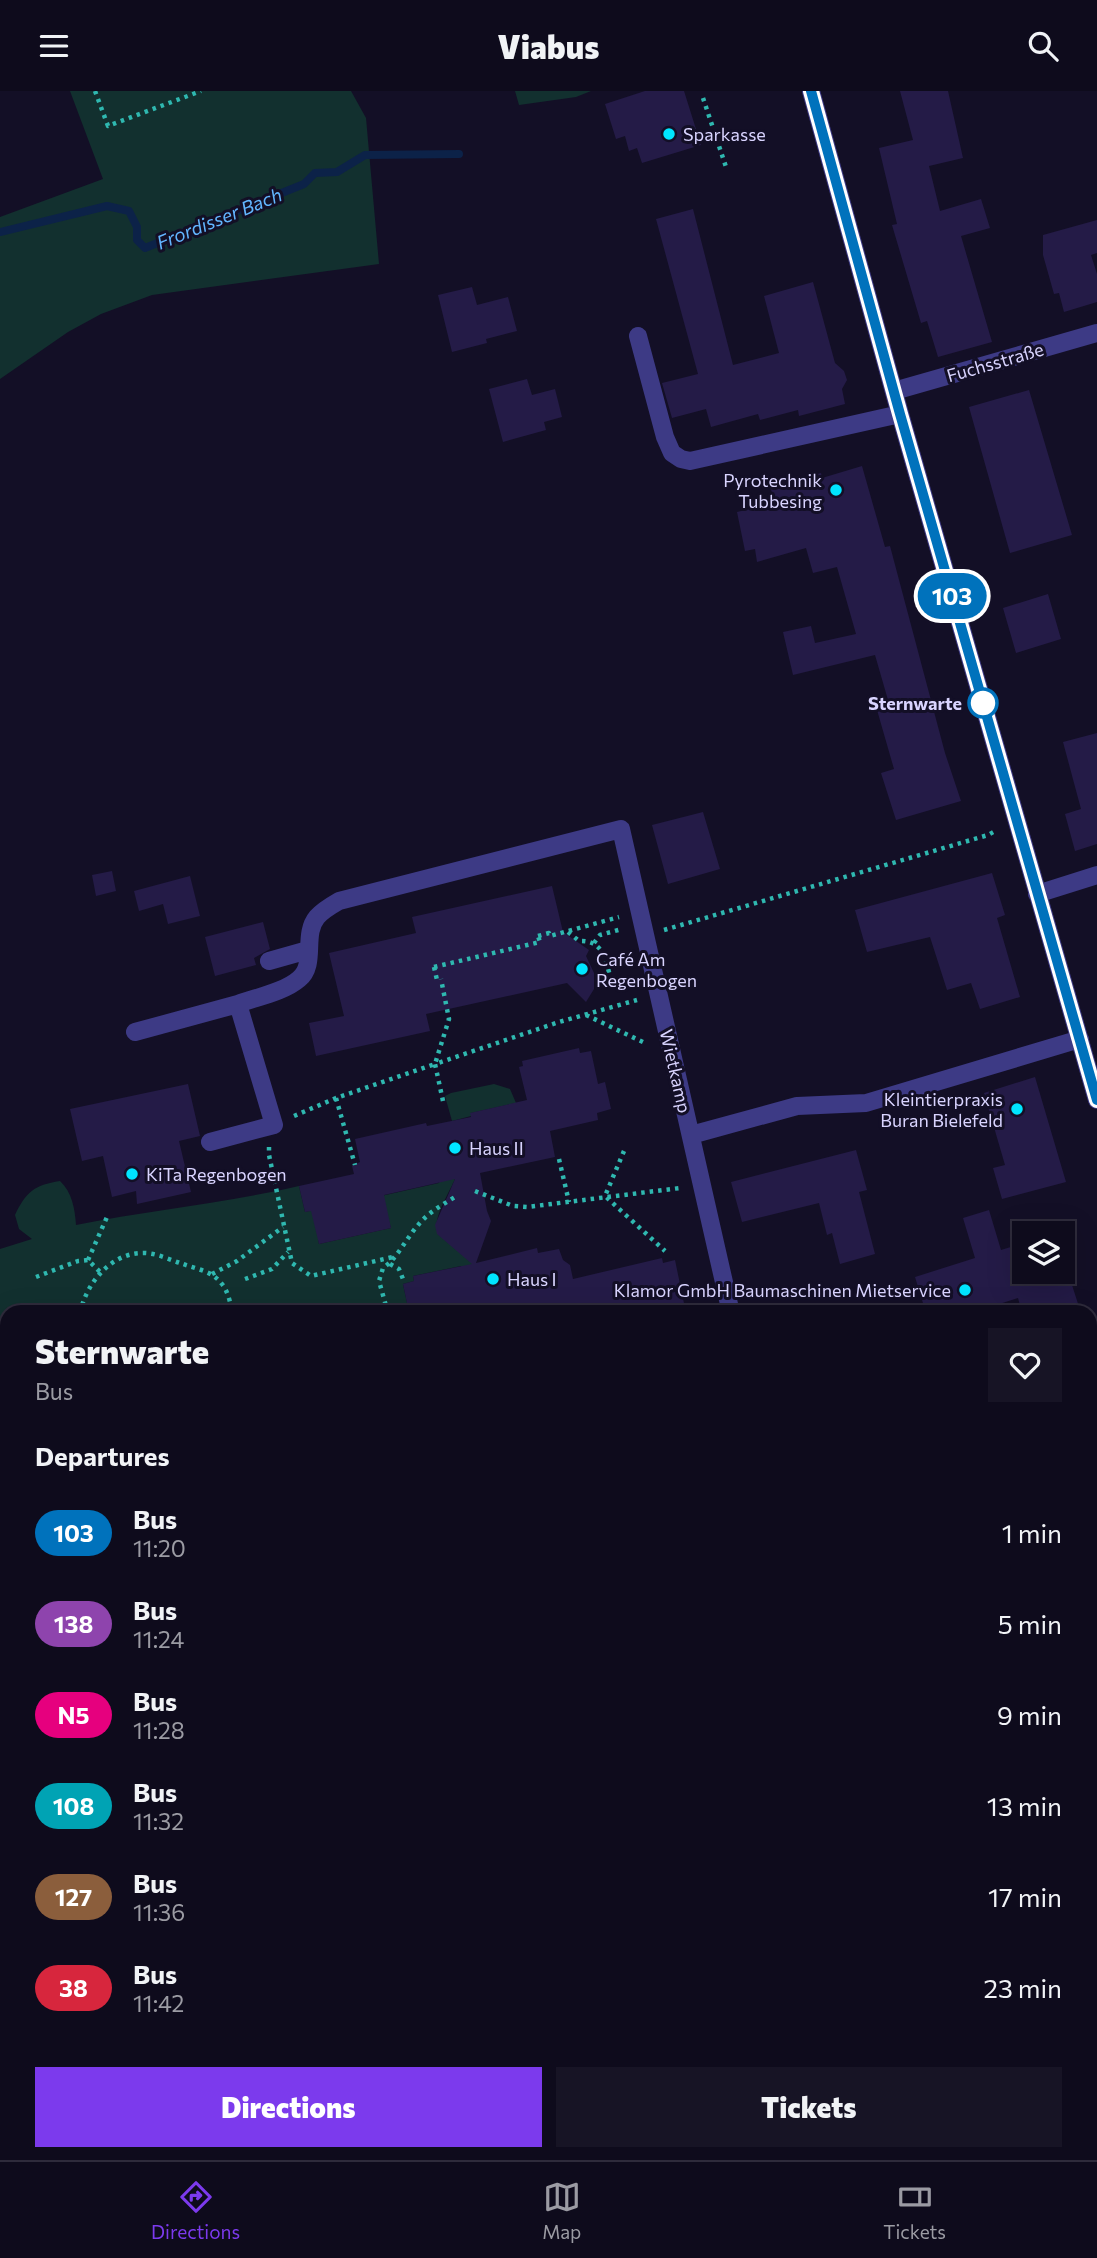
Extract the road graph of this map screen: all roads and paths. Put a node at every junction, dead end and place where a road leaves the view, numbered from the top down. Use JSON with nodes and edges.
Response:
{"nodes":[{"id":1,"x":95,"y":91,"type":"edge"},
{"id":2,"x":201,"y":91,"type":"edge"},
{"id":3,"x":811,"y":91,"type":"edge"},
{"id":4,"x":704,"y":98,"type":"dead end"},
{"id":5,"x":727,"y":170,"type":"dead end"},
{"id":6,"x":1097,"y":333,"type":"edge"},
{"id":7,"x":638,"y":337,"type":"dead end"},
{"id":8,"x":894,"y":391,"type":"junction"},
{"id":9,"x":900,"y":414,"type":"junction"},
{"id":10,"x":1016,"y":819,"type":"junction"},
{"id":11,"x":1097,"y":875,"type":"edge"},
{"id":12,"x":1037,"y":894,"type":"junction"},
{"id":13,"x":619,"y":917,"type":"dead end"},
{"id":14,"x":622,"y":929,"type":"dead end"},
{"id":15,"x":567,"y":931,"type":"junction"},
{"id":16,"x":657,"y":932,"type":"dead end"},
{"id":17,"x":594,"y":943,"type":"junction"},
{"id":18,"x":308,"y":950,"type":"junction"},
{"id":19,"x":269,"y":961,"type":"dead end"},
{"id":20,"x":610,"y":976,"type":"dead end"},
{"id":21,"x":659,"y":995,"type":"junction"},
{"id":22,"x":238,"y":1005,"type":"junction"},
{"id":23,"x":586,"y":1015,"type":"junction"},
{"id":24,"x":135,"y":1032,"type":"dead end"},
{"id":25,"x":1080,"y":1039,"type":"junction"},
{"id":26,"x":648,"y":1044,"type":"dead end"},
{"id":27,"x":435,"y":1063,"type":"junction"},
{"id":28,"x":336,"y":1098,"type":"junction"},
{"id":29,"x":1097,"y":1100,"type":"edge"},
{"id":30,"x":443,"y":1101,"type":"dead end"},
{"id":31,"x":274,"y":1125,"type":"junction"},
{"id":32,"x":691,"y":1135,"type":"junction"},
{"id":33,"x":210,"y":1142,"type":"dead end"},
{"id":34,"x":624,"y":1151,"type":"dead end"},
{"id":35,"x":559,"y":1159,"type":"dead end"},
{"id":36,"x":355,"y":1165,"type":"dead end"},
{"id":37,"x":701,"y":1180,"type":"junction"},
{"id":38,"x":475,"y":1191,"type":"dead end"},
{"id":39,"x":606,"y":1196,"type":"junction"},
{"id":40,"x":455,"y":1197,"type":"dead end"},
{"id":41,"x":569,"y":1202,"type":"junction"},
{"id":42,"x":107,"y":1217,"type":"dead end"},
{"id":43,"x":284,"y":1226,"type":"junction"},
{"id":44,"x":288,"y":1251,"type":"junction"},
{"id":45,"x":665,"y":1251,"type":"dead end"},
{"id":46,"x":393,"y":1257,"type":"junction"},
{"id":47,"x":88,"y":1260,"type":"junction"},
{"id":48,"x":390,"y":1264,"type":"junction"},
{"id":49,"x":100,"y":1272,"type":"junction"},
{"id":50,"x":211,"y":1274,"type":"junction"},
{"id":51,"x":36,"y":1276,"type":"dead end"},
{"id":52,"x":245,"y":1279,"type":"dead end"},
{"id":53,"x":403,"y":1279,"type":"dead end"},
{"id":54,"x":82,"y":1305,"type":"edge"},
{"id":55,"x":230,"y":1305,"type":"edge"},
{"id":56,"x":386,"y":1305,"type":"edge"},
{"id":57,"x":729,"y":1305,"type":"edge"}],
"edges":[{"from":1,"to":2,"type":"path"},
{"from":3,"to":8,"type":"street"},
{"from":4,"to":5,"type":"path"},
{"from":6,"to":8,"type":"street","name":"Fuchsstraße"},
{"from":7,"to":9,"type":"street"},
{"from":8,"to":9,"type":"street"},
{"from":9,"to":10,"type":"street"},
{"from":10,"to":12,"type":"street"},
{"from":10,"to":16,"type":"path"},
{"from":11,"to":12,"type":"street"},
{"from":12,"to":25,"type":"street"},
{"from":13,"to":15,"type":"path"},
{"from":14,"to":17,"type":"path"},
{"from":15,"to":17,"type":"path"},
{"from":15,"to":27,"type":"path","bridge":true},
{"from":17,"to":20,"type":"path"},
{"from":18,"to":19,"type":"street"},
{"from":18,"to":21,"type":"street","name":"Wietkamp"},
{"from":18,"to":22,"type":"street"},
{"from":21,"to":23,"type":"path"},
{"from":21,"to":32,"type":"street","name":"Wietkamp"},
{"from":22,"to":24,"type":"street"},
{"from":22,"to":31,"type":"street"},
{"from":23,"to":26,"type":"path"},
{"from":23,"to":27,"type":"path"},
{"from":25,"to":29,"type":"street"},
{"from":25,"to":32,"type":"street"},
{"from":27,"to":28,"type":"path"},
{"from":27,"to":30,"type":"path"},
{"from":28,"to":31,"type":"path"},
{"from":28,"to":36,"type":"path"},
{"from":31,"to":33,"type":"street"},
{"from":31,"to":43,"type":"path"},
{"from":32,"to":37,"type":"street","name":"Wietkamp"},
{"from":34,"to":39,"type":"path"},
{"from":35,"to":41,"type":"path"},
{"from":37,"to":39,"type":"path"},
{"from":37,"to":57,"type":"street","name":"Wietkamp"},
{"from":38,"to":41,"type":"path"},
{"from":39,"to":41,"type":"path"},
{"from":39,"to":45,"type":"path"},
{"from":40,"to":46,"type":"path"},
{"from":42,"to":47,"type":"path"},
{"from":43,"to":44,"type":"path"},
{"from":43,"to":50,"type":"path"},
{"from":44,"to":46,"type":"path"},
{"from":44,"to":52,"type":"path"},
{"from":46,"to":48,"type":"path"},
{"from":47,"to":49,"type":"path"},
{"from":47,"to":51,"type":"path"},
{"from":48,"to":53,"type":"path"},
{"from":48,"to":56,"type":"path"},
{"from":49,"to":50,"type":"path"},
{"from":49,"to":54,"type":"path"},
{"from":50,"to":55,"type":"path"}]}
